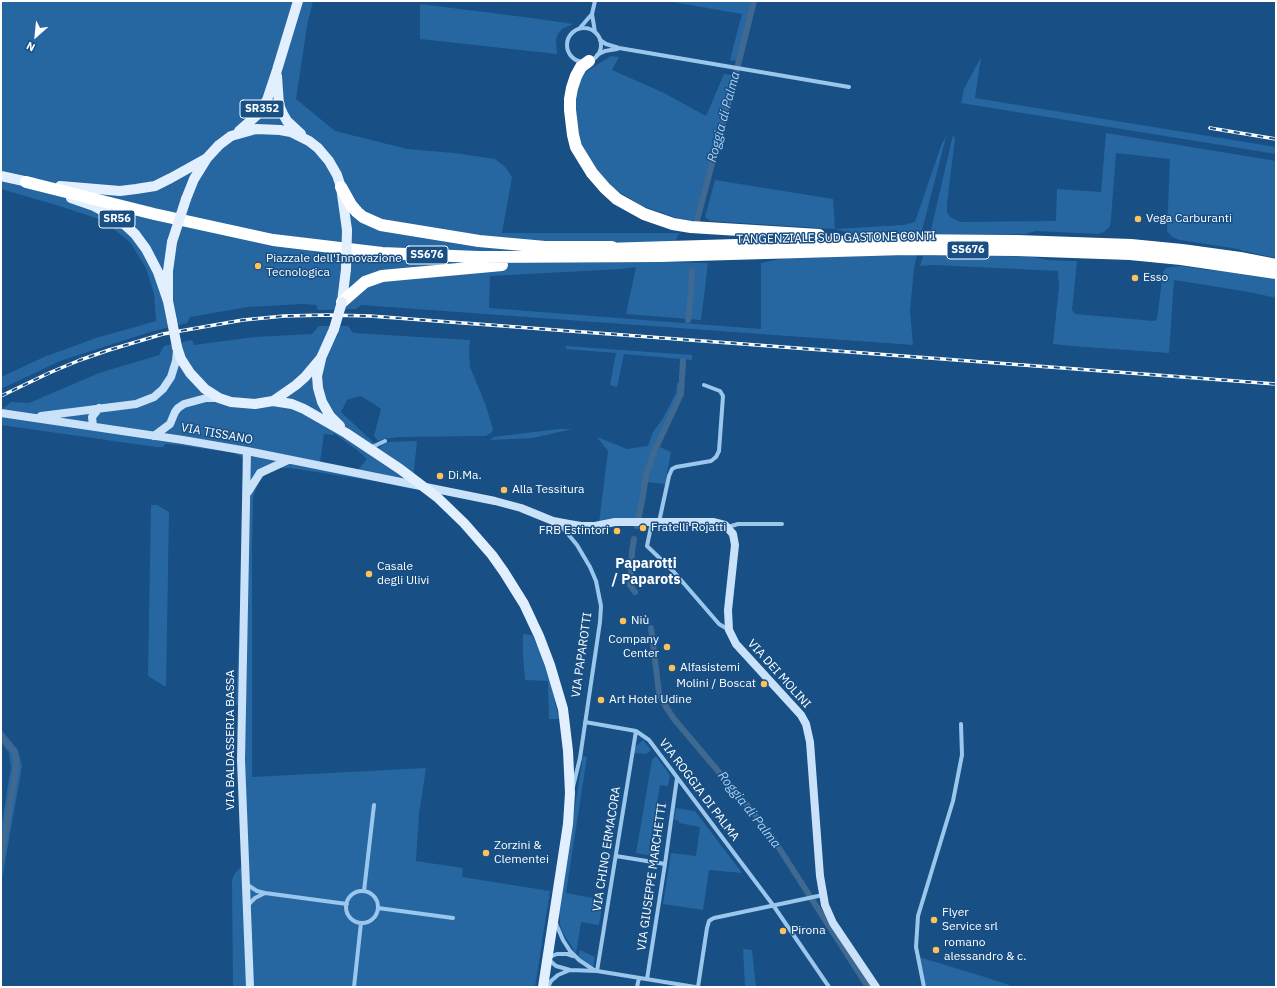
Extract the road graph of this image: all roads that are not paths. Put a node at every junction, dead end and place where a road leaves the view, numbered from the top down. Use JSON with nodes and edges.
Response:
{"nodes":[{"id":1,"x":298,"y":1,"type":"edge"},
{"id":2,"x":595,"y":1,"type":"edge"},
{"id":3,"x":592,"y":14,"type":"junction"},
{"id":4,"x":579,"y":29,"type":"junction"},
{"id":5,"x":595,"y":32,"type":"junction"},
{"id":6,"x":600,"y":40,"type":"junction"},
{"id":7,"x":619,"y":48,"type":"junction"},
{"id":8,"x":593,"y":58,"type":"junction"},
{"id":9,"x":277,"y":70,"type":"junction"},
{"id":10,"x":849,"y":88,"type":"dead end"},
{"id":11,"x":231,"y":136,"type":"junction"},
{"id":12,"x":309,"y":141,"type":"junction"},
{"id":13,"x":207,"y":158,"type":"junction"},
{"id":14,"x":1,"y":176,"type":"edge"},
{"id":15,"x":26,"y":182,"type":"junction"},
{"id":16,"x":341,"y":187,"type":"junction"},
{"id":17,"x":198,"y":224,"type":"junction"},
{"id":18,"x":901,"y":240,"type":"junction"},
{"id":19,"x":627,"y":247,"type":"junction"},
{"id":20,"x":660,"y":256,"type":"junction"},
{"id":21,"x":1276,"y":264,"type":"edge"},
{"id":22,"x":1276,"y":273,"type":"edge"},
{"id":23,"x":168,"y":301,"type":"junction"},
{"id":24,"x":342,"y":302,"type":"junction"},
{"id":25,"x":177,"y":347,"type":"junction"},
{"id":26,"x":321,"y":358,"type":"junction"},
{"id":27,"x":704,"y":385,"type":"dead end"},
{"id":28,"x":219,"y":398,"type":"junction"},
{"id":29,"x":273,"y":401,"type":"junction"},
{"id":30,"x":99,"y":408,"type":"junction"},
{"id":31,"x":1,"y":413,"type":"edge"},
{"id":32,"x":29,"y":418,"type":"junction"},
{"id":33,"x":170,"y":424,"type":"junction"},
{"id":34,"x":93,"y":426,"type":"junction"},
{"id":35,"x":346,"y":433,"type":"junction"},
{"id":36,"x":154,"y":436,"type":"junction"},
{"id":37,"x":183,"y":440,"type":"junction"},
{"id":38,"x":385,"y":441,"type":"dead end"},
{"id":39,"x":369,"y":448,"type":"junction"},
{"id":40,"x":247,"y":451,"type":"junction"},
{"id":41,"x":261,"y":454,"type":"junction"},
{"id":42,"x":288,"y":460,"type":"junction"},
{"id":43,"x":260,"y":473,"type":"junction"},
{"id":44,"x":426,"y":488,"type":"junction"},
{"id":45,"x":247,"y":494,"type":"junction"},
{"id":46,"x":553,"y":521,"type":"junction"},
{"id":47,"x":656,"y":522,"type":"junction"},
{"id":48,"x":782,"y":524,"type":"dead end"},
{"id":49,"x":728,"y":527,"type":"junction"},
{"id":50,"x":729,"y":630,"type":"junction"},
{"id":51,"x":585,"y":722,"type":"junction"},
{"id":52,"x":962,"y":724,"type":"dead end"},
{"id":53,"x":636,"y":730,"type":"junction"},
{"id":54,"x":677,"y":778,"type":"junction"},
{"id":55,"x":570,"y":793,"type":"junction"},
{"id":56,"x":374,"y":805,"type":"dead end"},
{"id":57,"x":616,"y":856,"type":"junction"},
{"id":58,"x":665,"y":864,"type":"junction"},
{"id":59,"x":246,"y":883,"type":"junction"},
{"id":60,"x":364,"y":891,"type":"junction"},
{"id":61,"x":265,"y":893,"type":"junction"},
{"id":62,"x":821,"y":895,"type":"junction"},
{"id":63,"x":347,"y":904,"type":"junction"},
{"id":64,"x":555,"y":905,"type":"junction"},
{"id":65,"x":773,"y":905,"type":"junction"},
{"id":66,"x":246,"y":908,"type":"junction"},
{"id":67,"x":378,"y":908,"type":"junction"},
{"id":68,"x":452,"y":918,"type":"dead end"},
{"id":69,"x":362,"y":923,"type":"junction"},
{"id":70,"x":575,"y":957,"type":"junction"},
{"id":71,"x":547,"y":958,"type":"junction"},
{"id":72,"x":570,"y":970,"type":"junction"},
{"id":73,"x":597,"y":971,"type":"junction"},
{"id":74,"x":639,"y":978,"type":"junction"},
{"id":75,"x":647,"y":979,"type":"junction"},
{"id":76,"x":250,"y":987,"type":"edge"},
{"id":77,"x":354,"y":987,"type":"edge"},
{"id":78,"x":543,"y":987,"type":"edge"},
{"id":79,"x":548,"y":987,"type":"edge"},
{"id":80,"x":637,"y":987,"type":"edge"},
{"id":81,"x":695,"y":987,"type":"edge"},
{"id":82,"x":698,"y":987,"type":"edge"},
{"id":83,"x":829,"y":987,"type":"edge"},
{"id":84,"x":876,"y":987,"type":"edge"},
{"id":85,"x":924,"y":987,"type":"edge"}],
"edges":[{"from":1,"to":9,"type":"main road","number":"SR352"},
{"from":2,"to":3,"type":"street"},
{"from":3,"to":4,"type":"street"},
{"from":3,"to":5,"type":"street"},
{"from":4,"to":5,"type":"street"},
{"from":4,"to":8,"type":"street"},
{"from":5,"to":6,"type":"street"},
{"from":6,"to":7,"type":"street"},
{"from":6,"to":8,"type":"street"},
{"from":7,"to":8,"type":"street"},
{"from":7,"to":10,"type":"street"},
{"from":8,"to":18,"type":"highway"},
{"from":9,"to":11,"type":"main road","number":"SR352"},
{"from":9,"to":12,"type":"main road","number":"SR352"},
{"from":11,"to":12,"type":"main road"},
{"from":11,"to":13,"type":"main road"},
{"from":12,"to":16,"type":"main road"},
{"from":13,"to":15,"type":"main road","number":"SR56"},
{"from":13,"to":23,"type":"main road","bridge":true},
{"from":14,"to":15,"type":"main road","number":"SR56"},
{"from":15,"to":17,"type":"highway","number":"SS676"},
{"from":15,"to":23,"type":"main road","number":"SR56"},
{"from":16,"to":19,"type":"highway"},
{"from":16,"to":24,"type":"main road","bridge":true},
{"from":17,"to":19,"type":"highway","number":"SS676"},
{"from":17,"to":20,"type":"highway","number":"SS676"},
{"from":18,"to":19,"type":"highway","name":"TANGENZIALE SUD GASTONE CONTI","number":"SS676"},
{"from":18,"to":21,"type":"highway","name":"TANGENZIALE SUD GASTONE CONTI","number":"SS676"},
{"from":20,"to":22,"type":"highway","name":"TANGENZIALE SUD GASTONE CONTI","number":"SS676"},
{"from":20,"to":24,"type":"highway"},
{"from":23,"to":25,"type":"main road","bridge":true},
{"from":24,"to":26,"type":"main road","bridge":true},
{"from":25,"to":28,"type":"main road"},
{"from":25,"to":30,"type":"street"},
{"from":26,"to":29,"type":"main road"},
{"from":26,"to":35,"type":"main road"},
{"from":27,"to":47,"type":"street"},
{"from":28,"to":29,"type":"main road"},
{"from":28,"to":33,"type":"street"},
{"from":29,"to":35,"type":"main road"},
{"from":30,"to":32,"type":"street"},
{"from":30,"to":34,"type":"street"},
{"from":31,"to":32,"type":"street","name":"VIA TISSANO"},
{"from":32,"to":34,"type":"street","name":"VIA TISSANO"},
{"from":33,"to":36,"type":"street"},
{"from":33,"to":37,"type":"street"},
{"from":34,"to":36,"type":"street","name":"VIA TISSANO"},
{"from":35,"to":39,"type":"main road"},
{"from":36,"to":37,"type":"street","name":"VIA TISSANO"},
{"from":37,"to":40,"type":"street","name":"VIA TISSANO"},
{"from":38,"to":39,"type":"street"},
{"from":39,"to":44,"type":"main road"},
{"from":40,"to":41,"type":"street","name":"VIA TISSANO"},
{"from":40,"to":45,"type":"street","name":"VIA BALDASSERIA BASSA"},
{"from":41,"to":42,"type":"street","name":"VIA TISSANO"},
{"from":41,"to":43,"type":"street"},
{"from":42,"to":43,"type":"street"},
{"from":42,"to":44,"type":"street","name":"VIA TISSANO"},
{"from":43,"to":45,"type":"street"},
{"from":44,"to":46,"type":"street","name":"VIA PAPAROTTI"},
{"from":44,"to":55,"type":"main road"},
{"from":45,"to":59,"type":"street","name":"VIA BALDASSERIA BASSA"},
{"from":46,"to":47,"type":"street"},
{"from":46,"to":51,"type":"street","name":"VIA PAPAROTTI"},
{"from":47,"to":49,"type":"street"},
{"from":47,"to":50,"type":"street","name":"VIA DEI MOLINI"},
{"from":48,"to":49,"type":"street"},
{"from":49,"to":50,"type":"street"},
{"from":50,"to":62,"type":"street","name":"VIA DEI MOLINI"},
{"from":51,"to":53,"type":"street"},
{"from":51,"to":55,"type":"street","name":"VIA PAPAROTTI"},
{"from":52,"to":85,"type":"street"},
{"from":53,"to":54,"type":"street","name":"VIA ROGGIA DI PALMA"},
{"from":53,"to":57,"type":"street","name":"VIA CHINO ERMACORA"},
{"from":54,"to":58,"type":"street","name":"VIA GIUSEPPE MARCHETTI"},
{"from":54,"to":65,"type":"street","name":"VIA ROGGIA DI PALMA"},
{"from":55,"to":64,"type":"main road"},
{"from":56,"to":60,"type":"street"},
{"from":57,"to":58,"type":"street"},
{"from":57,"to":73,"type":"street","name":"VIA CHINO ERMACORA"},
{"from":58,"to":75,"type":"street","name":"VIA GIUSEPPE MARCHETTI"},
{"from":59,"to":61,"type":"street"},
{"from":59,"to":66,"type":"street","name":"VIA BALDASSERIA BASSA"},
{"from":60,"to":63,"type":"street"},
{"from":60,"to":67,"type":"street"},
{"from":61,"to":63,"type":"street"},
{"from":61,"to":66,"type":"street"},
{"from":62,"to":65,"type":"street"},
{"from":62,"to":84,"type":"street","name":"VIA DEI MOLINI"},
{"from":63,"to":69,"type":"street"},
{"from":64,"to":70,"type":"street"},
{"from":64,"to":71,"type":"main road"},
{"from":65,"to":82,"type":"street"},
{"from":65,"to":83,"type":"street","name":"VIA ROGGIA DI PALMA"},
{"from":66,"to":76,"type":"street","name":"VIA BALDASSERIA BASSA"},
{"from":67,"to":68,"type":"street"},
{"from":67,"to":69,"type":"street"},
{"from":69,"to":77,"type":"street"},
{"from":70,"to":71,"type":"street"},
{"from":70,"to":73,"type":"street"},
{"from":71,"to":72,"type":"street"},
{"from":71,"to":78,"type":"main road"},
{"from":72,"to":73,"type":"street"},
{"from":72,"to":79,"type":"street"},
{"from":73,"to":74,"type":"street"},
{"from":74,"to":75,"type":"street"},
{"from":74,"to":80,"type":"street"},
{"from":75,"to":81,"type":"street"}]}
